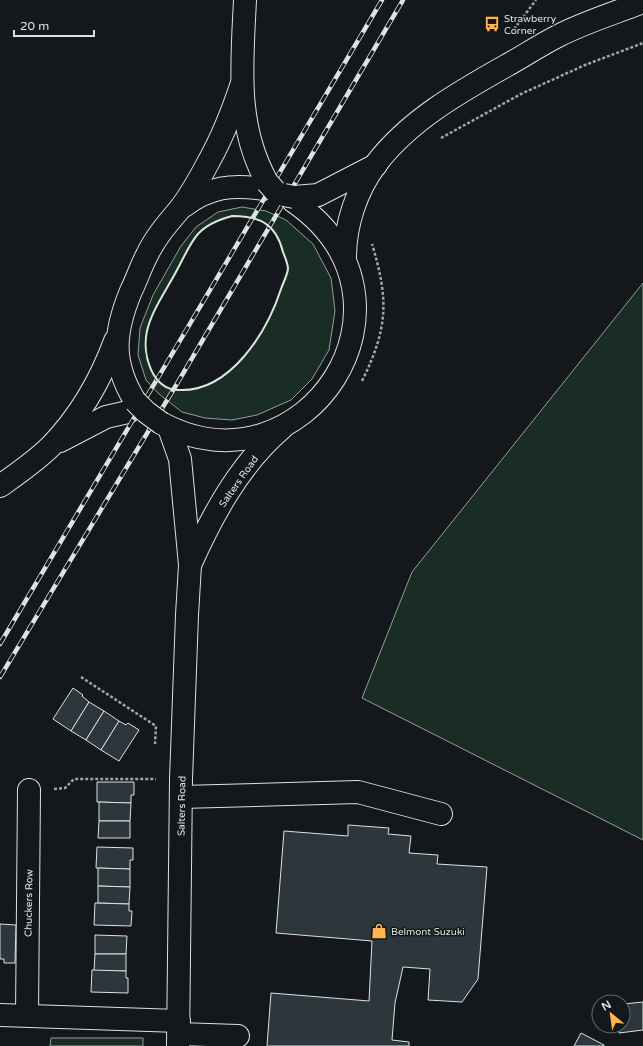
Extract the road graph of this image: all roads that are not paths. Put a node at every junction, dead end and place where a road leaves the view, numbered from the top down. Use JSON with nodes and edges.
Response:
{"nodes":[{"id":1,"x":244,"y":0,"type":"edge"},
{"id":2,"x":643,"y":2,"type":"edge"},
{"id":3,"x":242,"y":83,"type":"junction"},
{"id":4,"x":376,"y":165,"type":"junction"},
{"id":5,"x":279,"y":192,"type":"junction"},
{"id":6,"x":180,"y":209,"type":"junction"},
{"id":7,"x":345,"y":258,"type":"junction"},
{"id":8,"x":118,"y":334,"type":"junction"},
{"id":9,"x":148,"y":415,"type":"junction"},
{"id":10,"x":286,"y":424,"type":"junction"},
{"id":11,"x":50,"y":446,"type":"junction"},
{"id":12,"x":0,"y":486,"type":"edge"},
{"id":13,"x":190,"y":566,"type":"junction"},
{"id":14,"x":181,"y":788,"type":"junction"},
{"id":15,"x":29,"y":790,"type":"road end"},
{"id":16,"x":441,"y":814,"type":"dead end"},
{"id":17,"x":0,"y":1015,"type":"edge"},
{"id":18,"x":27,"y":1015,"type":"junction"},
{"id":19,"x":179,"y":1034,"type":"edge"},
{"id":20,"x":238,"y":1036,"type":"dead end"}],
"edges":[{"from":1,"to":3,"type":"main road"},
{"from":2,"to":4,"type":"main road"},
{"from":3,"to":5,"type":"main road"},
{"from":3,"to":6,"type":"main road"},
{"from":4,"to":5,"type":"main road"},
{"from":4,"to":7,"type":"main road"},
{"from":5,"to":6,"type":"main road"},
{"from":5,"to":7,"type":"main road"},
{"from":6,"to":8,"type":"main road"},
{"from":7,"to":10,"type":"main road"},
{"from":8,"to":9,"type":"main road","name":"Salters Road"},
{"from":8,"to":11,"type":"main road"},
{"from":9,"to":10,"type":"main road"},
{"from":9,"to":11,"type":"main road"},
{"from":9,"to":13,"type":"main road","name":"Salters Road"},
{"from":10,"to":13,"type":"main road","name":"Salters Road"},
{"from":11,"to":12,"type":"main road"},
{"from":13,"to":14,"type":"main road","name":"Salters Road"},
{"from":14,"to":16,"type":"main road"},
{"from":14,"to":19,"type":"main road","name":"Salters Road"},
{"from":15,"to":18,"type":"main road","name":"Chuckers Row"},
{"from":17,"to":18,"type":"main road"},
{"from":18,"to":19,"type":"main road"},
{"from":19,"to":20,"type":"main road"}]}
